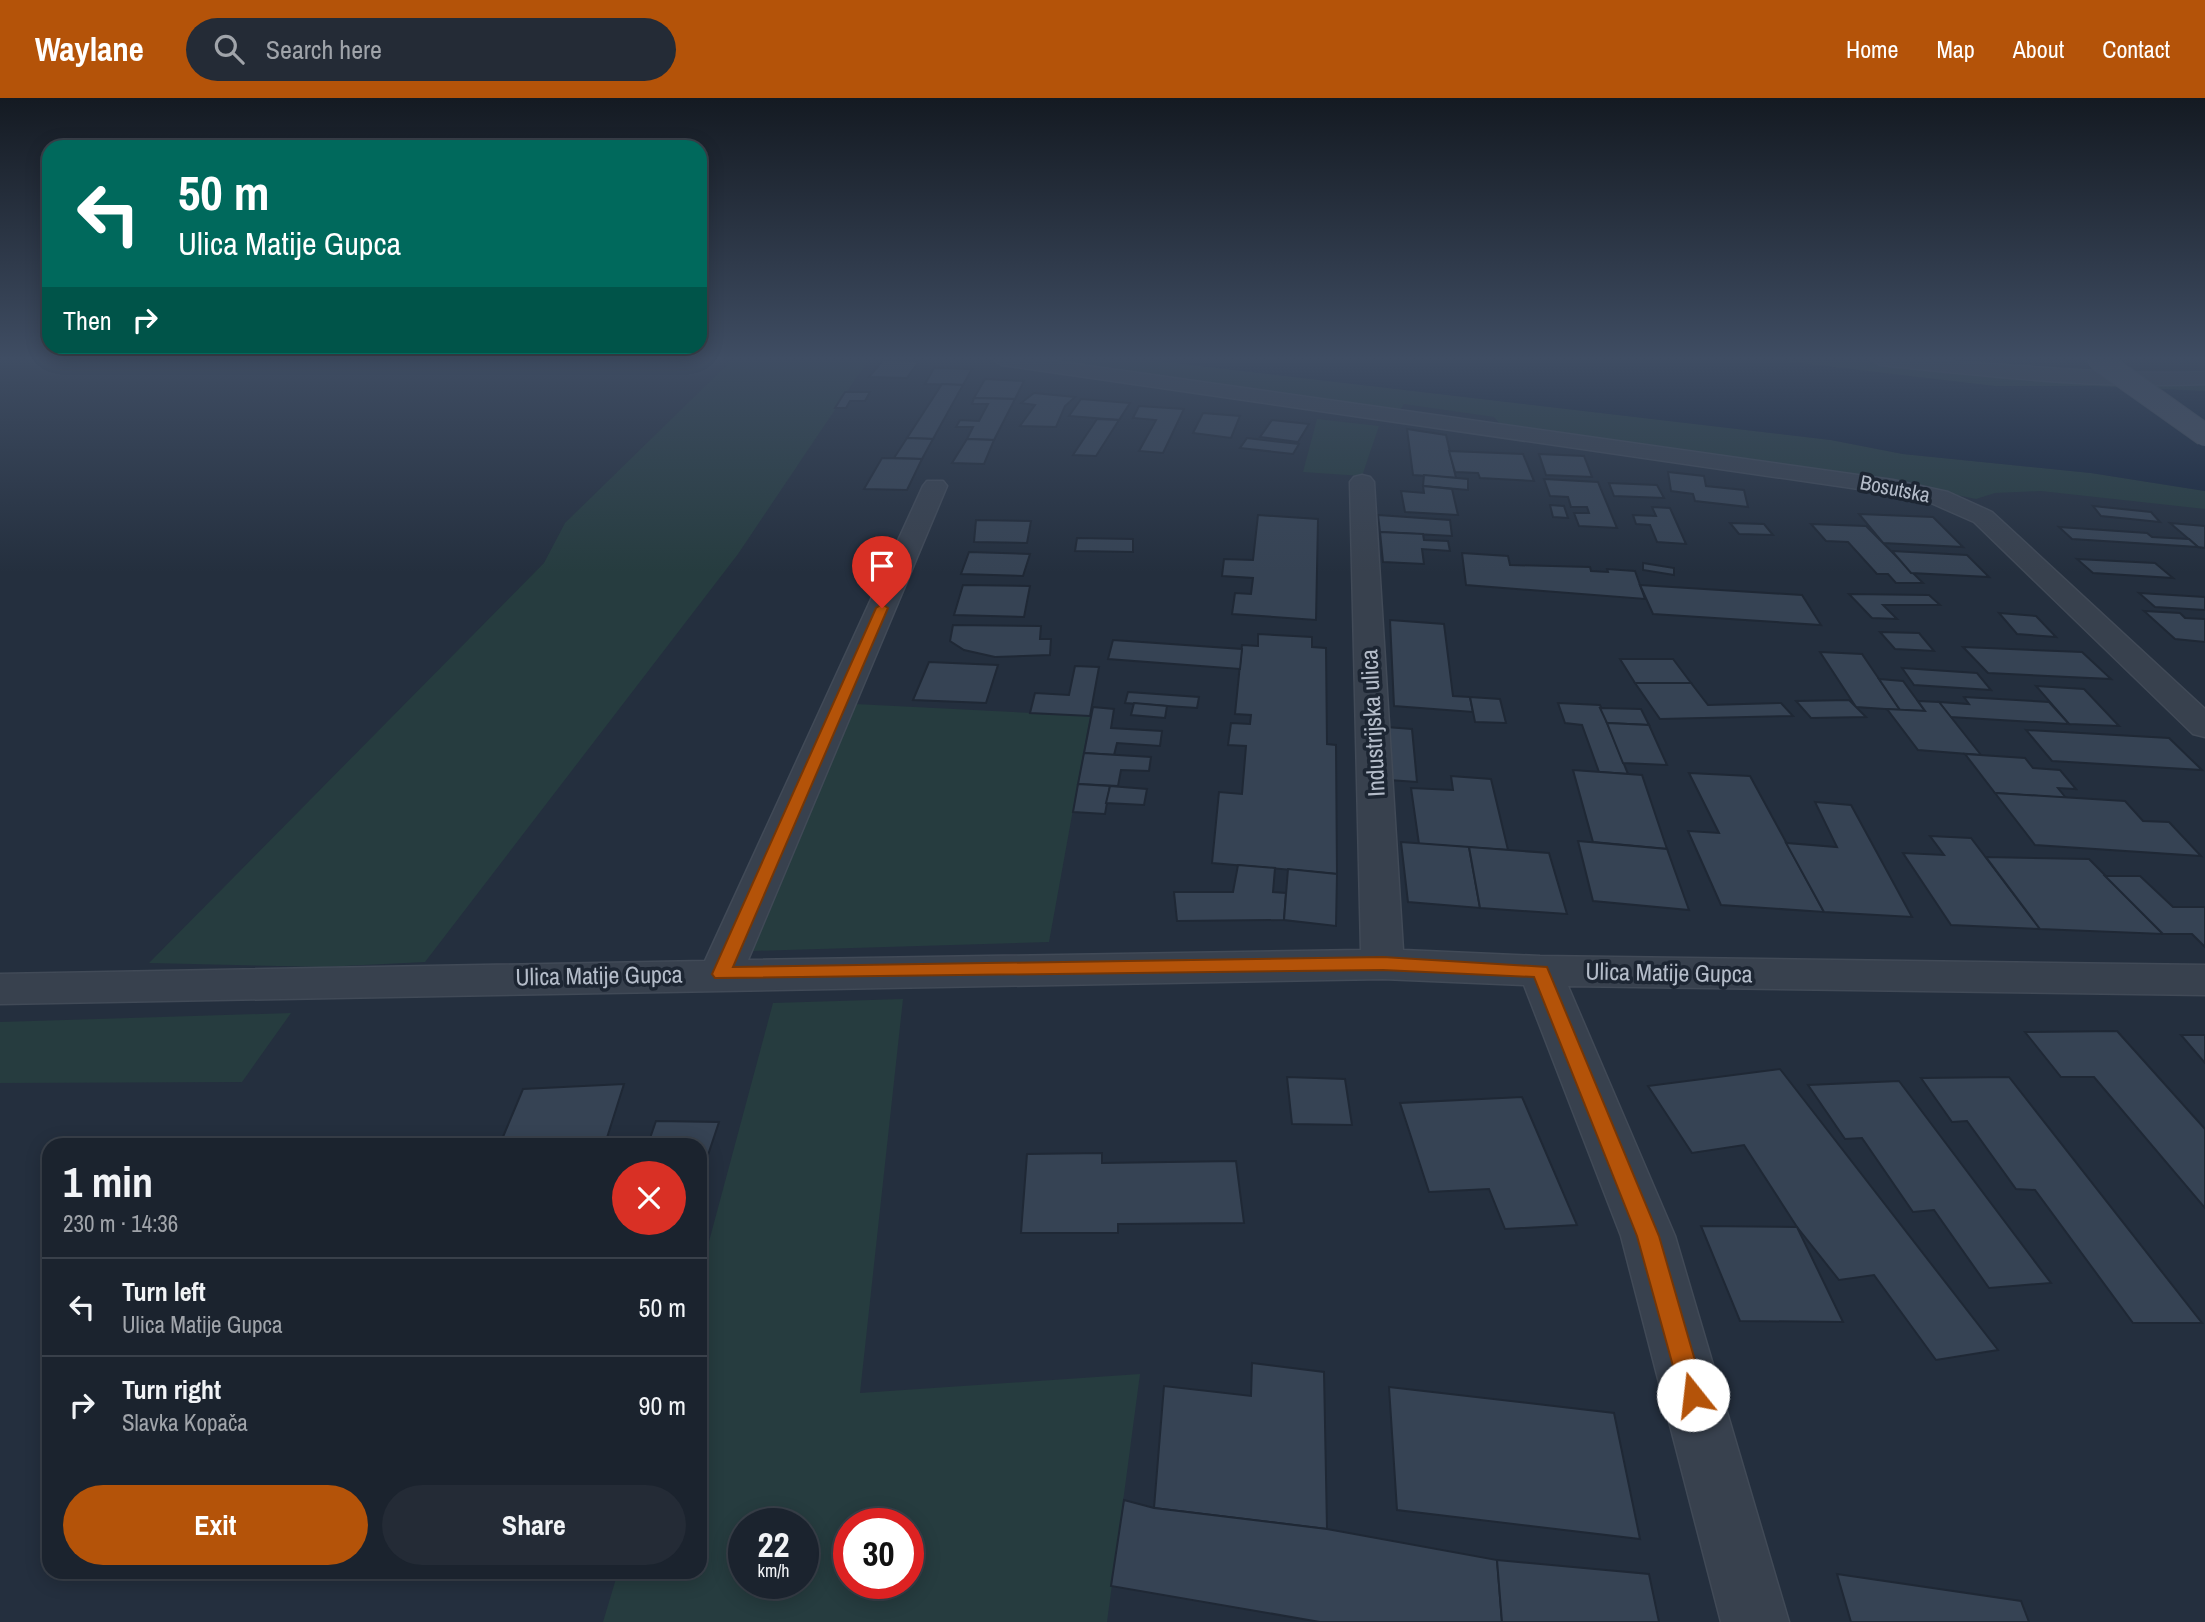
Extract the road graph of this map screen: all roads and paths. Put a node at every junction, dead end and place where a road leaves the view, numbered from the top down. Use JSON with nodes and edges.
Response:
{"nodes":[{"id":1,"x":1501,"y":430,"type":"edge"},
{"id":2,"x":1362,"y":482,"type":"dead end"},
{"id":3,"x":935,"y":486,"type":"dead end"},
{"id":4,"x":2205,"y":727,"type":"edge"},
{"id":5,"x":1383,"y":964,"type":"junction"},
{"id":6,"x":1540,"y":971,"type":"junction"},
{"id":7,"x":721,"y":974,"type":"junction"},
{"id":8,"x":2205,"y":980,"type":"edge"},
{"id":9,"x":0,"y":989,"type":"edge"},
{"id":10,"x":1755,"y":1622,"type":"edge"}],
"edges":[{"from":1,"to":4,"type":"street","name":"Bosutska"},
{"from":2,"to":5,"type":"street","name":"Industrijska ulica"},
{"from":3,"to":7,"type":"street"},
{"from":5,"to":6,"type":"street","name":"Ulica Matije Gupca"},
{"from":5,"to":7,"type":"street","name":"Ulica Matije Gupca"},
{"from":6,"to":8,"type":"street","name":"Ulica Matije Gupca"},
{"from":6,"to":10,"type":"street"},
{"from":7,"to":9,"type":"street","name":"Ulica Matije Gupca"}]}
